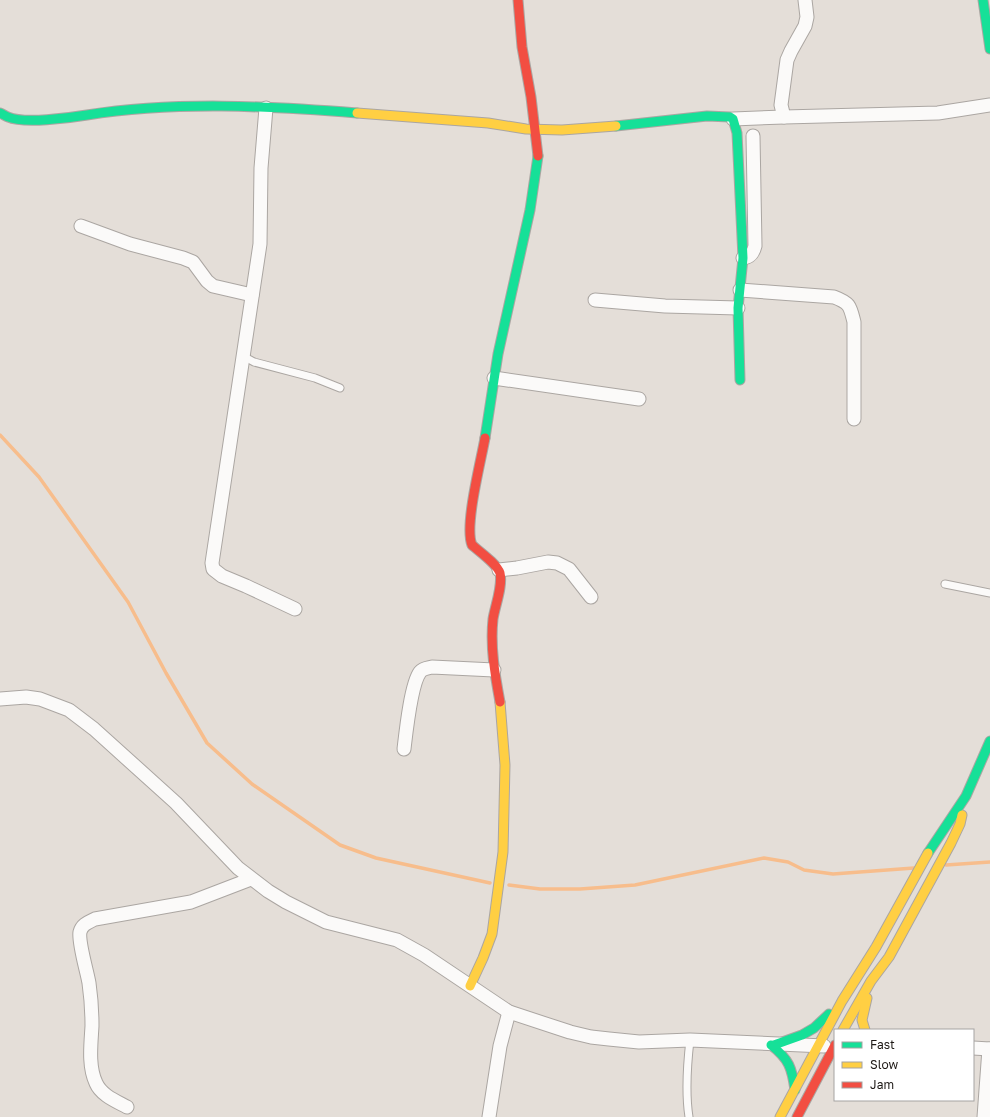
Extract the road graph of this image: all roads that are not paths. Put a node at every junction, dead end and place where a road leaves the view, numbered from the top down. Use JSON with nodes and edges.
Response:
{"nodes":[{"id":1,"x":518,"y":0,"type":"edge"},
{"id":2,"x":805,"y":0,"type":"edge"},
{"id":3,"x":983,"y":0,"type":"edge"},
{"id":4,"x":990,"y":49,"type":"edge"},
{"id":5,"x":990,"y":105,"type":"edge"},
{"id":6,"x":266,"y":108,"type":"junction"},
{"id":7,"x":0,"y":113,"type":"edge"},
{"id":8,"x":784,"y":118,"type":"junction"},
{"id":9,"x":733,"y":119,"type":"junction"},
{"id":10,"x":536,"y":129,"type":"junction"},
{"id":11,"x":753,"y":136,"type":"dead end"},
{"id":12,"x":81,"y":226,"type":"dead end"},
{"id":13,"x":743,"y":258,"type":"junction"},
{"id":14,"x":740,"y":290,"type":"junction"},
{"id":15,"x":252,"y":295,"type":"junction"},
{"id":16,"x":595,"y":300,"type":"dead end"},
{"id":17,"x":738,"y":308,"type":"junction"},
{"id":18,"x":243,"y":356,"type":"junction"},
{"id":19,"x":494,"y":378,"type":"junction"},
{"id":20,"x":740,"y":380,"type":"dead end"},
{"id":21,"x":340,"y":388,"type":"dead end"},
{"id":22,"x":639,"y":399,"type":"dead end"},
{"id":23,"x":854,"y":419,"type":"dead end"},
{"id":24,"x":499,"y":570,"type":"junction"},
{"id":25,"x":945,"y":584,"type":"dead end"},
{"id":26,"x":990,"y":593,"type":"edge"},
{"id":27,"x":591,"y":597,"type":"dead end"},
{"id":28,"x":295,"y":609,"type":"dead end"},
{"id":29,"x":494,"y":670,"type":"junction"},
{"id":30,"x":0,"y":699,"type":"edge"},
{"id":31,"x":990,"y":741,"type":"edge"},
{"id":32,"x":404,"y":749,"type":"dead end"},
{"id":33,"x":966,"y":796,"type":"junction"},
{"id":34,"x":251,"y":879,"type":"junction"},
{"id":35,"x":871,"y":981,"type":"junction"},
{"id":36,"x":470,"y":986,"type":"junction"},
{"id":37,"x":842,"y":1001,"type":"junction"},
{"id":38,"x":509,"y":1012,"type":"junction"},
{"id":39,"x":844,"y":1029,"type":"edge"},
{"id":40,"x":864,"y":1029,"type":"edge"},
{"id":41,"x":690,"y":1040,"type":"junction"},
{"id":42,"x":772,"y":1045,"type":"junction"},
{"id":43,"x":834,"y":1046,"type":"edge"},
{"id":44,"x":816,"y":1047,"type":"junction"},
{"id":45,"x":834,"y":1048,"type":"edge"},
{"id":46,"x":974,"y":1048,"type":"edge"},
{"id":47,"x":989,"y":1049,"type":"edge"},
{"id":48,"x":834,"y":1068,"type":"edge"},
{"id":49,"x":816,"y":1082,"type":"junction"},
{"id":50,"x":795,"y":1090,"type":"junction"},
{"id":51,"x":127,"y":1107,"type":"dead end"},
{"id":52,"x":489,"y":1117,"type":"edge"},
{"id":53,"x":689,"y":1117,"type":"edge"},
{"id":54,"x":780,"y":1117,"type":"edge"},
{"id":55,"x":797,"y":1117,"type":"edge"},
{"id":56,"x":984,"y":1117,"type":"edge"}],
"edges":[{"from":1,"to":10,"type":"street"},
{"from":2,"to":8,"type":"street"},
{"from":3,"to":4,"type":"street"},
{"from":5,"to":8,"type":"street"},
{"from":6,"to":7,"type":"street"},
{"from":6,"to":10,"type":"street"},
{"from":6,"to":15,"type":"street"},
{"from":8,"to":9,"type":"street"},
{"from":9,"to":10,"type":"street"},
{"from":9,"to":13,"type":"street"},
{"from":10,"to":19,"type":"street"},
{"from":11,"to":13,"type":"street"},
{"from":12,"to":15,"type":"street"},
{"from":13,"to":14,"type":"street"},
{"from":14,"to":17,"type":"street"},
{"from":14,"to":23,"type":"street"},
{"from":15,"to":18,"type":"street"},
{"from":16,"to":17,"type":"street"},
{"from":17,"to":20,"type":"street"},
{"from":18,"to":21,"type":"lane"},
{"from":18,"to":28,"type":"street"},
{"from":19,"to":22,"type":"street"},
{"from":19,"to":24,"type":"street"},
{"from":24,"to":27,"type":"street"},
{"from":24,"to":29,"type":"street"},
{"from":25,"to":26,"type":"lane"},
{"from":29,"to":32,"type":"street"},
{"from":29,"to":36,"type":"street"},
{"from":30,"to":34,"type":"street"},
{"from":31,"to":33,"type":"street"},
{"from":33,"to":35,"type":"street"},
{"from":33,"to":37,"type":"street"},
{"from":34,"to":36,"type":"street"},
{"from":34,"to":51,"type":"street"},
{"from":35,"to":39,"type":"street"},
{"from":35,"to":40,"type":"street"},
{"from":36,"to":38,"type":"street"},
{"from":37,"to":42,"type":"street"},
{"from":37,"to":44,"type":"street"},
{"from":38,"to":41,"type":"street"},
{"from":38,"to":52,"type":"street"},
{"from":41,"to":42,"type":"street"},
{"from":41,"to":53,"type":"lane"},
{"from":42,"to":44,"type":"street"},
{"from":42,"to":50,"type":"street"},
{"from":43,"to":44,"type":"street"},
{"from":44,"to":50,"type":"street"},
{"from":45,"to":49,"type":"street"},
{"from":46,"to":47,"type":"street"},
{"from":47,"to":56,"type":"street"},
{"from":48,"to":49,"type":"street"},
{"from":49,"to":55,"type":"street"},
{"from":50,"to":54,"type":"street"}]}
